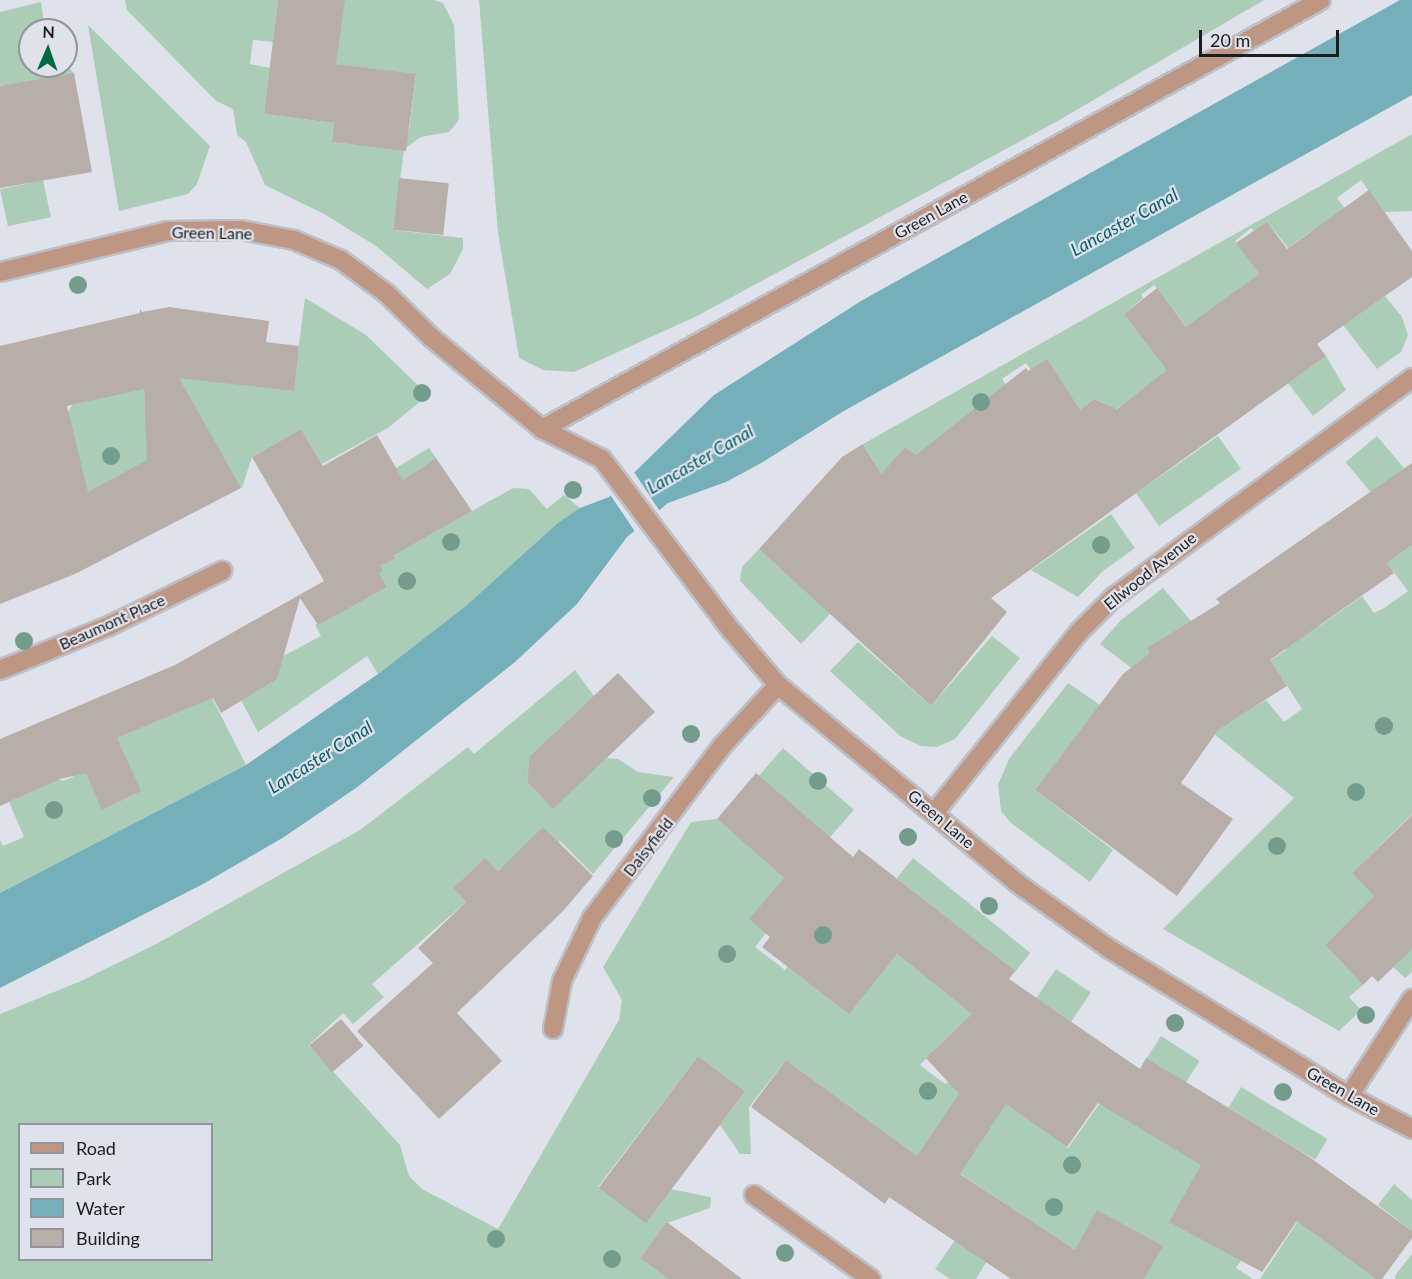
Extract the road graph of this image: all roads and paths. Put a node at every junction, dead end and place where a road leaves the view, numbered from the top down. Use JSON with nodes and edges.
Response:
{"nodes":[{"id":1,"x":1321,"y":0,"type":"edge"},
{"id":2,"x":0,"y":272,"type":"edge"},
{"id":3,"x":1412,"y":378,"type":"edge"},
{"id":4,"x":542,"y":429,"type":"junction"},
{"id":5,"x":222,"y":571,"type":"dead end"},
{"id":6,"x":0,"y":670,"type":"edge"},
{"id":7,"x":778,"y":685,"type":"junction"},
{"id":8,"x":934,"y":813,"type":"junction"},
{"id":9,"x":1412,"y":999,"type":"edge"},
{"id":10,"x":553,"y":1029,"type":"dead end"},
{"id":11,"x":1349,"y":1096,"type":"junction"},
{"id":12,"x":1412,"y":1129,"type":"edge"},
{"id":13,"x":754,"y":1195,"type":"dead end"},
{"id":14,"x":871,"y":1279,"type":"edge"}],
"edges":[{"from":1,"to":4,"type":"street","name":"Green Lane"},
{"from":2,"to":4,"type":"street","name":"Green Lane"},
{"from":3,"to":8,"type":"street","name":"Ellwood Avenue"},
{"from":4,"to":7,"type":"street","name":"Green Lane"},
{"from":5,"to":6,"type":"street","name":"Beaumont Place"},
{"from":7,"to":8,"type":"street","name":"Green Lane"},
{"from":7,"to":10,"type":"street","name":"Daisyfield"},
{"from":8,"to":11,"type":"street","name":"Green Lane"},
{"from":9,"to":11,"type":"street"},
{"from":11,"to":12,"type":"street","name":"Green Lane"},
{"from":13,"to":14,"type":"street"}]}
